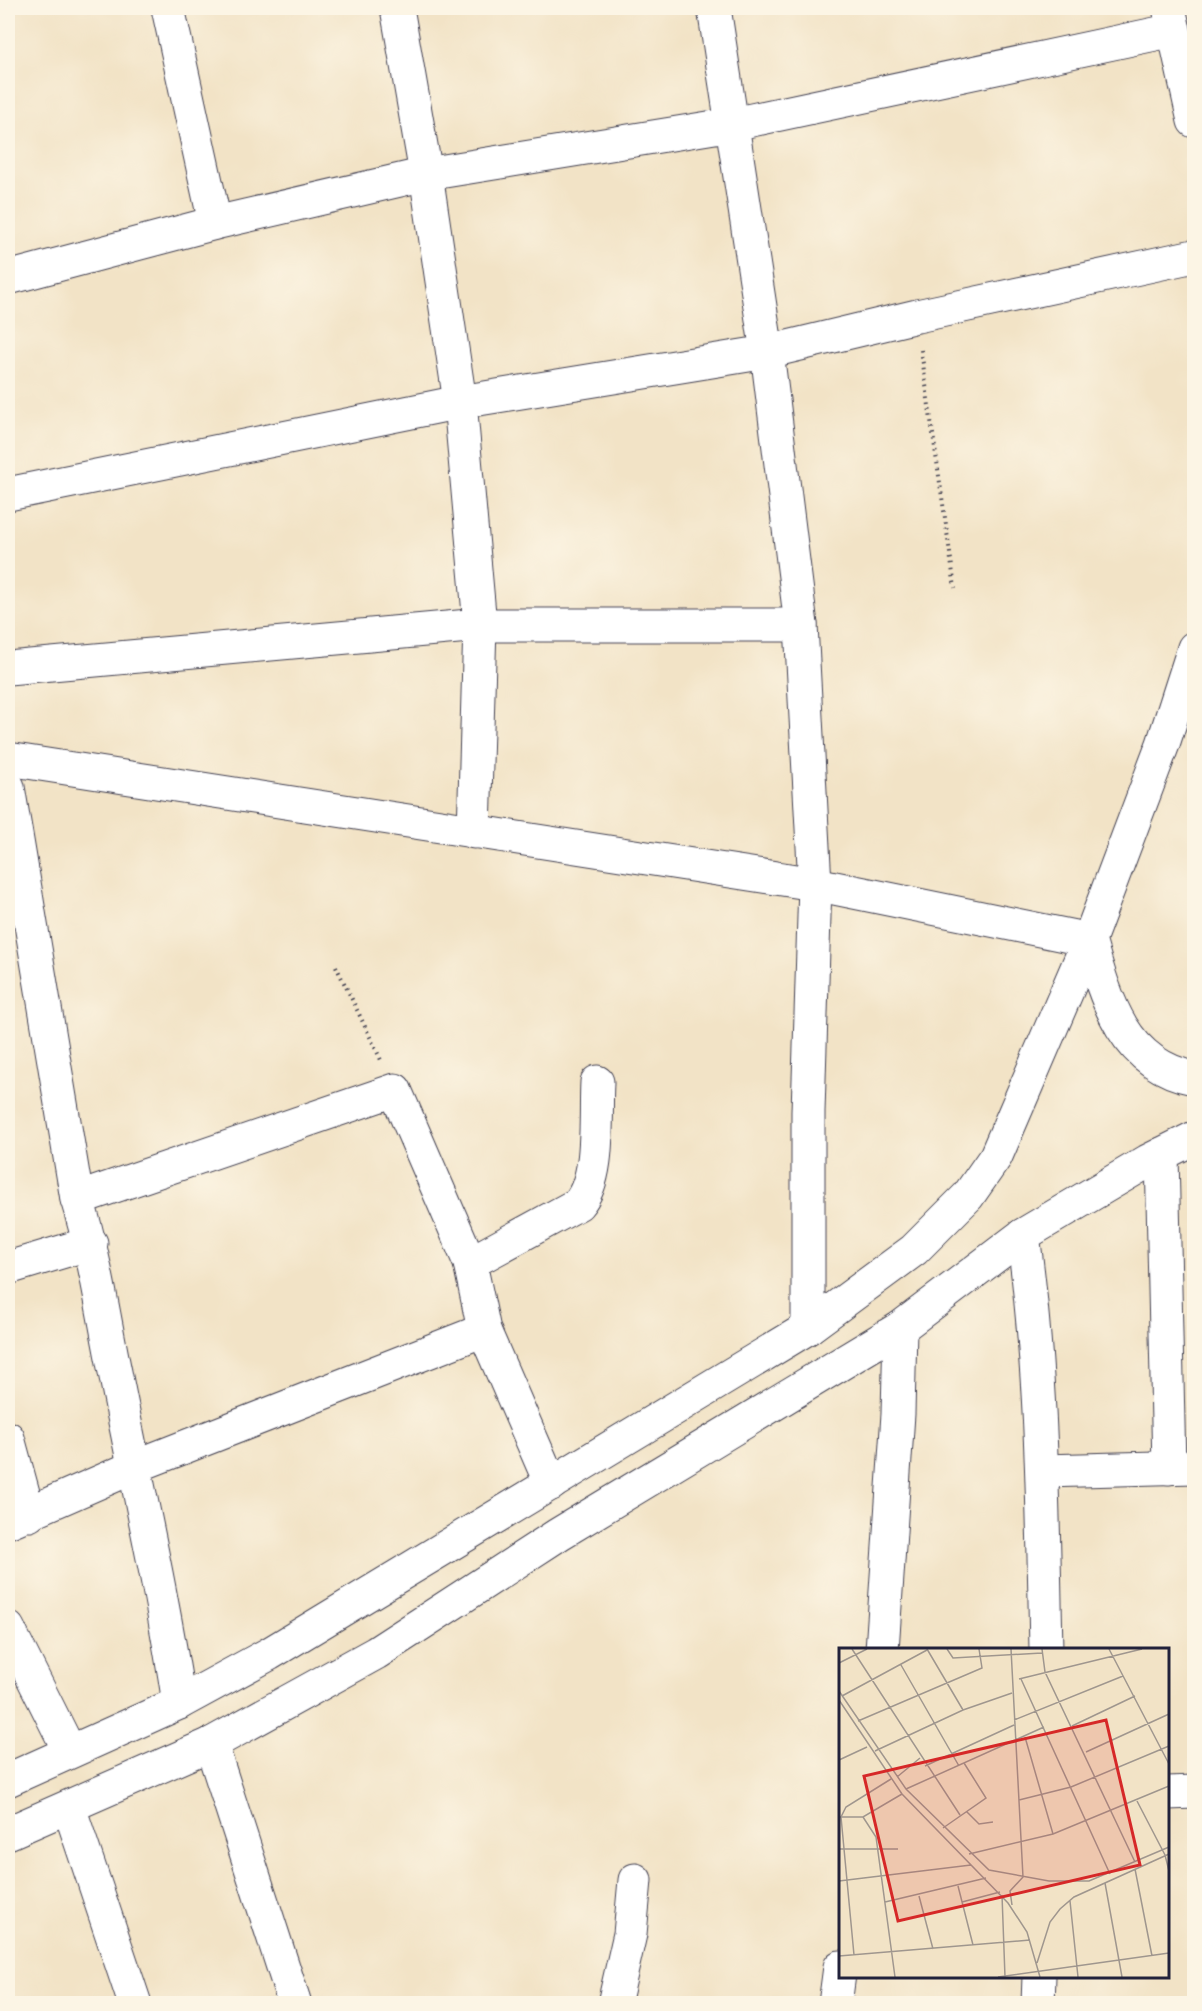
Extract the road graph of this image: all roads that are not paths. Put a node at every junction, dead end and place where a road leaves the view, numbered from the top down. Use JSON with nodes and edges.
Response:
{"nodes":[{"id":1,"x":168,"y":8,"type":"edge"},
{"id":2,"x":398,"y":8,"type":"edge"},
{"id":3,"x":714,"y":8,"type":"edge"},
{"id":4,"x":1172,"y":19,"type":"edge"},
{"id":5,"x":1194,"y":121,"type":"edge"},
{"id":6,"x":733,"y":124,"type":"junction"},
{"id":7,"x":426,"y":174,"type":"junction"},
{"id":8,"x":215,"y":223,"type":"junction"},
{"id":9,"x":1194,"y":256,"type":"edge"},
{"id":10,"x":8,"y":278,"type":"edge"},
{"id":11,"x":767,"y":352,"type":"junction"},
{"id":12,"x":460,"y":402,"type":"junction"},
{"id":13,"x":8,"y":494,"type":"edge"},
{"id":14,"x":801,"y":624,"type":"junction"},
{"id":15,"x":480,"y":625,"type":"junction"},
{"id":16,"x":1194,"y":648,"type":"edge"},
{"id":17,"x":8,"y":668,"type":"edge"},
{"id":18,"x":8,"y":759,"type":"edge"},
{"id":19,"x":8,"y":787,"type":"edge"},
{"id":20,"x":474,"y":832,"type":"junction"},
{"id":21,"x":815,"y":884,"type":"junction"},
{"id":22,"x":1089,"y":940,"type":"junction"},
{"id":23,"x":1194,"y":1078,"type":"edge"},
{"id":24,"x":597,"y":1083,"type":"dead end"},
{"id":25,"x":1185,"y":1144,"type":"edge"},
{"id":26,"x":77,"y":1199,"type":"junction"},
{"id":27,"x":1023,"y":1235,"type":"junction"},
{"id":28,"x":91,"y":1243,"type":"junction"},
{"id":29,"x":470,"y":1263,"type":"junction"},
{"id":30,"x":8,"y":1268,"type":"edge"},
{"id":31,"x":808,"y":1328,"type":"junction"},
{"id":32,"x":900,"y":1328,"type":"junction"},
{"id":33,"x":484,"y":1330,"type":"junction"},
{"id":34,"x":8,"y":1438,"type":"edge"},
{"id":35,"x":136,"y":1466,"type":"junction"},
{"id":36,"x":1182,"y":1468,"type":"edge"},
{"id":37,"x":1043,"y":1471,"type":"junction"},
{"id":38,"x":551,"y":1484,"type":"junction"},
{"id":39,"x":18,"y":1519,"type":"edge"},
{"id":40,"x":8,"y":1628,"type":"edge"},
{"id":41,"x":882,"y":1648,"type":"edge"},
{"id":42,"x":1046,"y":1648,"type":"edge"},
{"id":43,"x":179,"y":1703,"type":"junction"},
{"id":44,"x":211,"y":1744,"type":"junction"},
{"id":45,"x":69,"y":1750,"type":"junction"},
{"id":46,"x":8,"y":1780,"type":"edge"},
{"id":47,"x":1194,"y":1792,"type":"edge"},
{"id":48,"x":1169,"y":1793,"type":"edge"},
{"id":49,"x":69,"y":1807,"type":"junction"},
{"id":50,"x":8,"y":1833,"type":"edge"},
{"id":51,"x":635,"y":1880,"type":"dead end"},
{"id":52,"x":839,"y":1974,"type":"edge"},
{"id":53,"x":1039,"y":1978,"type":"edge"},
{"id":54,"x":135,"y":2004,"type":"edge"},
{"id":55,"x":295,"y":2004,"type":"edge"},
{"id":56,"x":614,"y":2004,"type":"edge"},
{"id":57,"x":835,"y":2004,"type":"edge"},
{"id":58,"x":1038,"y":2004,"type":"edge"}],
"edges":[{"from":1,"to":8,"type":"street"},
{"from":2,"to":7,"type":"street"},
{"from":3,"to":6,"type":"street"},
{"from":4,"to":5,"type":"street"},
{"from":4,"to":6,"type":"street"},
{"from":6,"to":7,"type":"street"},
{"from":6,"to":11,"type":"street"},
{"from":7,"to":8,"type":"street"},
{"from":7,"to":12,"type":"street"},
{"from":8,"to":10,"type":"street"},
{"from":9,"to":11,"type":"street"},
{"from":11,"to":12,"type":"street"},
{"from":11,"to":14,"type":"street"},
{"from":12,"to":13,"type":"street"},
{"from":12,"to":15,"type":"street"},
{"from":14,"to":15,"type":"street"},
{"from":14,"to":21,"type":"street"},
{"from":15,"to":17,"type":"street"},
{"from":15,"to":20,"type":"street"},
{"from":16,"to":22,"type":"street"},
{"from":18,"to":20,"type":"street"},
{"from":19,"to":26,"type":"street"},
{"from":20,"to":21,"type":"street"},
{"from":21,"to":22,"type":"street"},
{"from":21,"to":31,"type":"street"},
{"from":22,"to":23,"type":"street"},
{"from":22,"to":31,"type":"street"},
{"from":24,"to":29,"type":"street"},
{"from":25,"to":27,"type":"street"},
{"from":25,"to":36,"type":"street"},
{"from":26,"to":28,"type":"street"},
{"from":26,"to":29,"type":"street"},
{"from":27,"to":32,"type":"street"},
{"from":27,"to":37,"type":"street"},
{"from":28,"to":30,"type":"street"},
{"from":28,"to":35,"type":"street"},
{"from":29,"to":33,"type":"street"},
{"from":31,"to":38,"type":"street"},
{"from":32,"to":41,"type":"street"},
{"from":32,"to":44,"type":"street"},
{"from":33,"to":35,"type":"street"},
{"from":33,"to":38,"type":"street"},
{"from":34,"to":39,"type":"street"},
{"from":35,"to":39,"type":"street"},
{"from":35,"to":43,"type":"street"},
{"from":36,"to":37,"type":"street"},
{"from":37,"to":42,"type":"street"},
{"from":38,"to":43,"type":"street"},
{"from":40,"to":45,"type":"street"},
{"from":43,"to":45,"type":"street"},
{"from":44,"to":49,"type":"street"},
{"from":44,"to":55,"type":"street"},
{"from":45,"to":46,"type":"street"},
{"from":47,"to":48,"type":"street"},
{"from":49,"to":50,"type":"street"},
{"from":49,"to":54,"type":"street"},
{"from":51,"to":56,"type":"street"},
{"from":52,"to":57,"type":"street"},
{"from":53,"to":58,"type":"street"}]}
